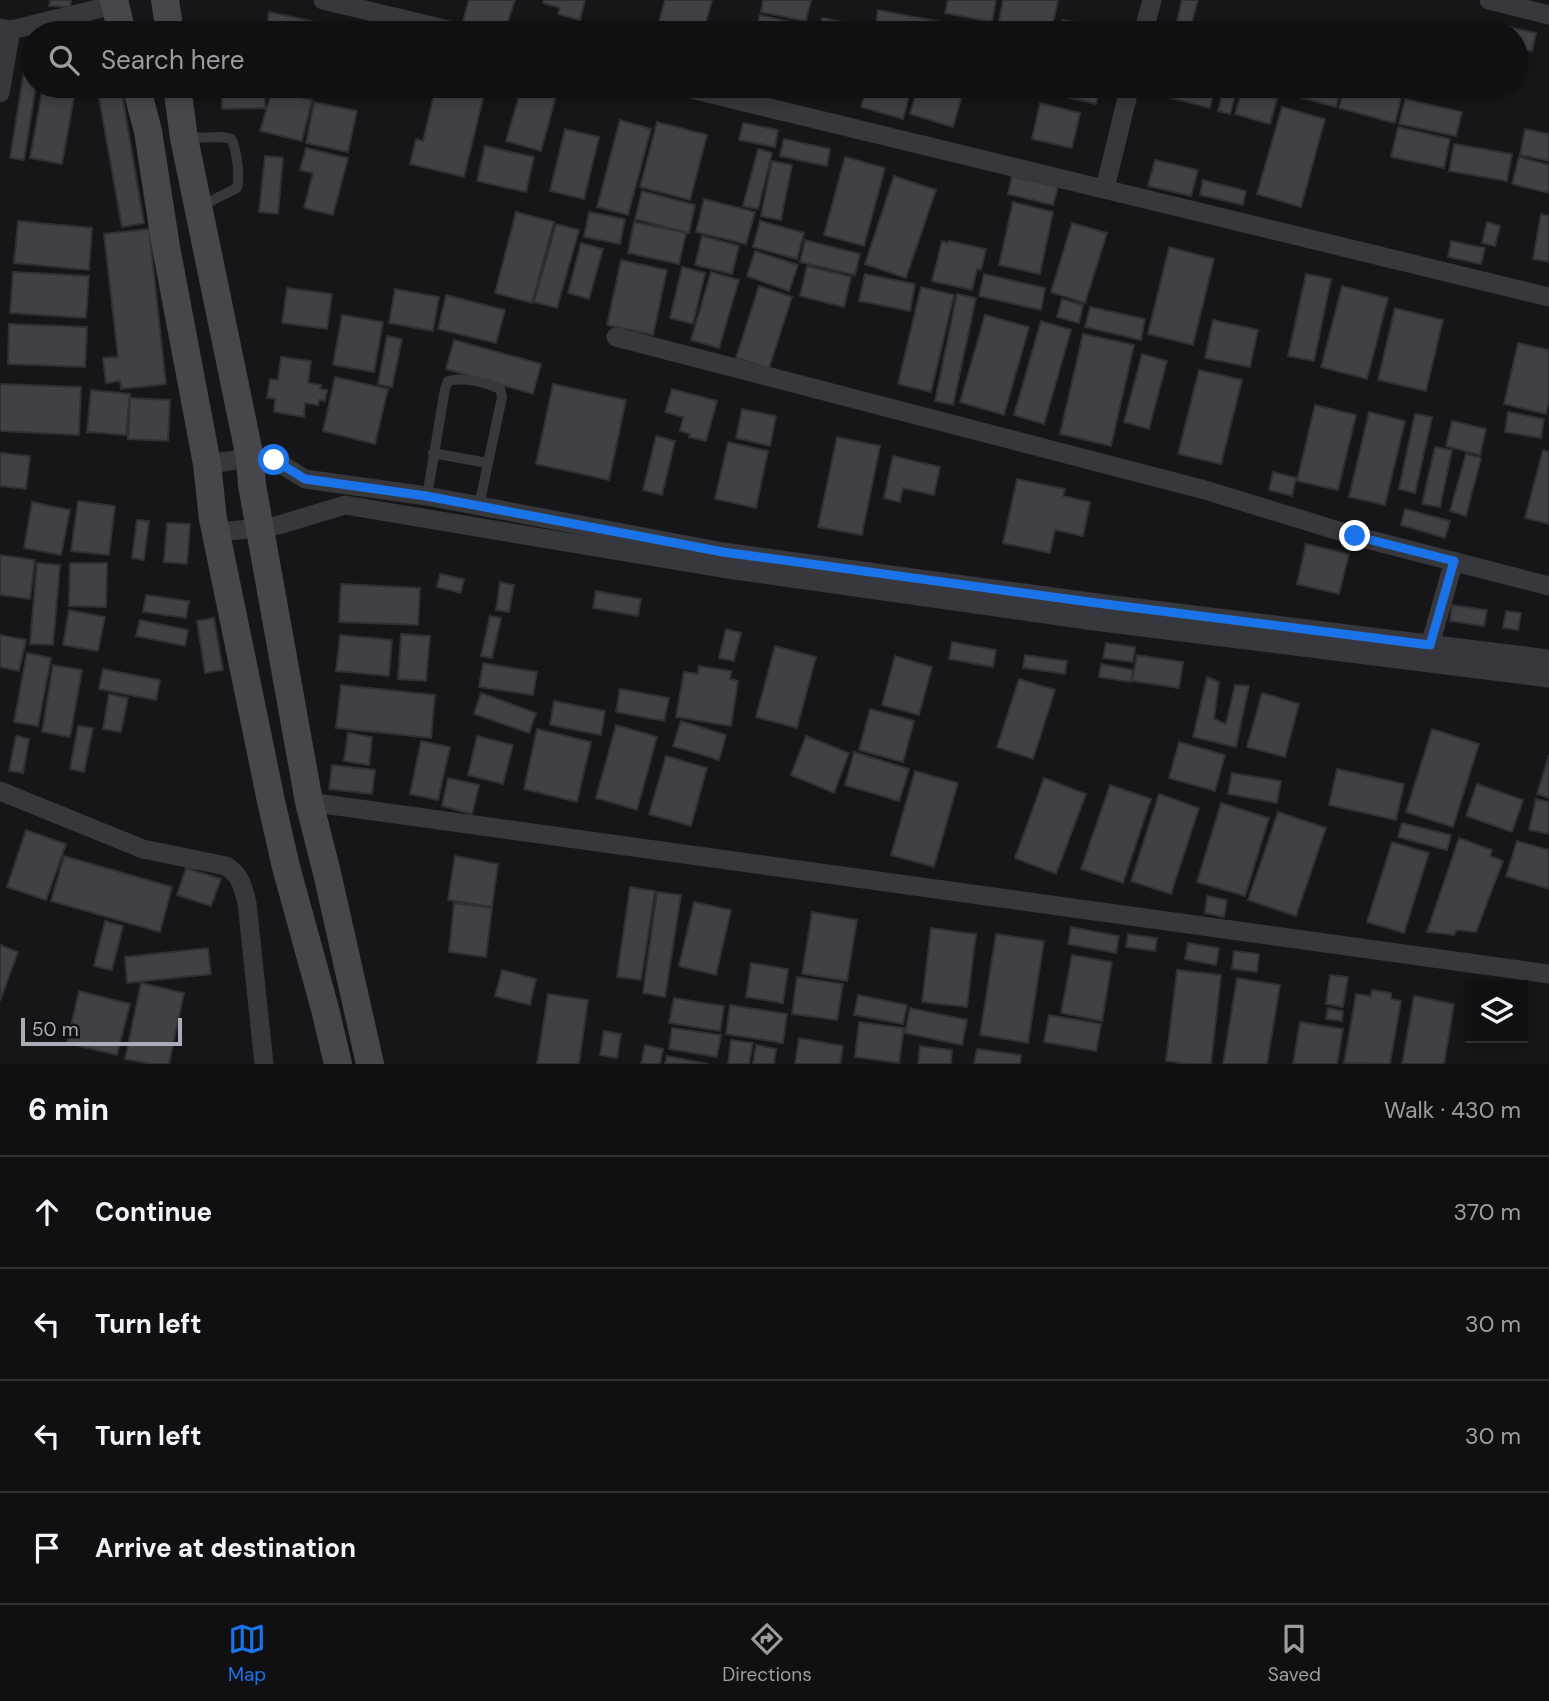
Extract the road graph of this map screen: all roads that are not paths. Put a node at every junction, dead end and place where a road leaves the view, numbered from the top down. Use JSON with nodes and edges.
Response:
{"nodes":[{"id":1,"x":165,"y":0,"type":"edge"},
{"id":2,"x":323,"y":0,"type":"edge"},
{"id":3,"x":1152,"y":0,"type":"edge"},
{"id":4,"x":1489,"y":0,"type":"edge"},
{"id":5,"x":114,"y":3,"type":"edge"},
{"id":6,"x":1549,"y":15,"type":"edge"},
{"id":7,"x":39,"y":21,"type":"edge"},
{"id":8,"x":119,"y":21,"type":"edge"},
{"id":9,"x":168,"y":21,"type":"edge"},
{"id":10,"x":411,"y":21,"type":"edge"},
{"id":11,"x":1146,"y":21,"type":"edge"},
{"id":12,"x":6,"y":29,"type":"edge"},
{"id":13,"x":0,"y":93,"type":"edge"},
{"id":14,"x":139,"y":98,"type":"edge"},
{"id":15,"x":179,"y":98,"type":"edge"},
{"id":16,"x":729,"y":98,"type":"edge"},
{"id":17,"x":1127,"y":98,"type":"edge"},
{"id":18,"x":184,"y":138,"type":"junction"},
{"id":19,"x":1105,"y":188,"type":"junction"},
{"id":20,"x":198,"y":208,"type":"junction"},
{"id":21,"x":1549,"y":297,"type":"edge"},
{"id":22,"x":616,"y":337,"type":"dead end"},
{"id":23,"x":433,"y":453,"type":"junction"},
{"id":24,"x":250,"y":458,"type":"junction"},
{"id":25,"x":487,"y":463,"type":"junction"},
{"id":26,"x":207,"y":464,"type":"junction"},
{"id":27,"x":426,"y":496,"type":"junction"},
{"id":28,"x":479,"y":506,"type":"junction"},
{"id":29,"x":528,"y":516,"type":"junction"},
{"id":30,"x":261,"y":528,"type":"junction"},
{"id":31,"x":216,"y":532,"type":"junction"},
{"id":32,"x":525,"y":536,"type":"junction"},
{"id":33,"x":1454,"y":561,"type":"junction"},
{"id":34,"x":1549,"y":586,"type":"edge"},
{"id":35,"x":1430,"y":645,"type":"junction"},
{"id":36,"x":1549,"y":659,"type":"edge"},
{"id":37,"x":1549,"y":678,"type":"edge"},
{"id":38,"x":0,"y":791,"type":"edge"},
{"id":39,"x":309,"y":802,"type":"junction"},
{"id":40,"x":1549,"y":974,"type":"edge"},
{"id":41,"x":264,"y":1064,"type":"edge"},
{"id":42,"x":338,"y":1064,"type":"edge"},
{"id":43,"x":370,"y":1064,"type":"edge"}],
"edges":[{"from":1,"to":9,"type":"main road"},
{"from":2,"to":10,"type":"street"},
{"from":3,"to":11,"type":"street"},
{"from":4,"to":6,"type":"street"},
{"from":5,"to":7,"type":"street"},
{"from":5,"to":8,"type":"main road"},
{"from":12,"to":13,"type":"street"},
{"from":14,"to":26,"type":"main road"},
{"from":15,"to":18,"type":"main road"},
{"from":16,"to":19,"type":"street"},
{"from":17,"to":19,"type":"street"},
{"from":18,"to":20,"type":"main road"},
{"from":18,"to":20,"type":"lane"},
{"from":19,"to":21,"type":"street"},
{"from":20,"to":24,"type":"main road"},
{"from":22,"to":33,"type":"street"},
{"from":23,"to":25,"type":"lane"},
{"from":23,"to":25,"type":"lane"},
{"from":23,"to":27,"type":"lane"},
{"from":24,"to":26,"type":"street"},
{"from":24,"to":27,"type":"street"},
{"from":24,"to":30,"type":"main road"},
{"from":25,"to":28,"type":"lane"},
{"from":26,"to":31,"type":"main road"},
{"from":27,"to":28,"type":"street"},
{"from":28,"to":29,"type":"street"},
{"from":29,"to":32,"type":"street"},
{"from":29,"to":35,"type":"street"},
{"from":30,"to":31,"type":"street"},
{"from":30,"to":32,"type":"street"},
{"from":30,"to":39,"type":"main road"},
{"from":31,"to":42,"type":"main road"},
{"from":32,"to":37,"type":"street"},
{"from":33,"to":34,"type":"street"},
{"from":33,"to":35,"type":"street"},
{"from":35,"to":36,"type":"street"},
{"from":38,"to":41,"type":"street"},
{"from":39,"to":40,"type":"street"},
{"from":39,"to":43,"type":"main road"}]}
